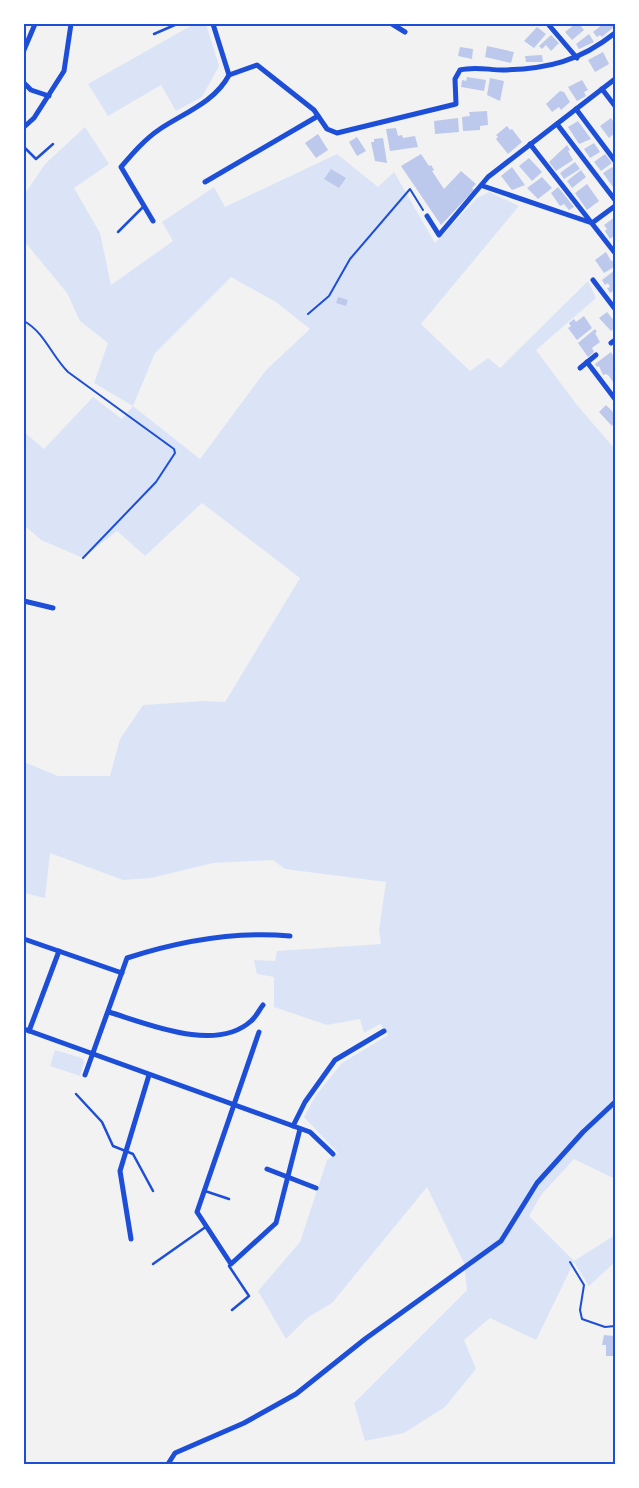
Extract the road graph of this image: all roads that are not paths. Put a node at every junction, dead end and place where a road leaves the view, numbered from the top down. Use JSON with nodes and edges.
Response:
{"nodes":[{"id":1,"x":35,"y":24,"type":"edge"},
{"id":2,"x":71,"y":24,"type":"edge"},
{"id":3,"x":177,"y":24,"type":"edge"},
{"id":4,"x":212,"y":24,"type":"edge"},
{"id":5,"x":392,"y":24,"type":"edge"},
{"id":6,"x":548,"y":24,"type":"edge"},
{"id":7,"x":405,"y":32,"type":"dead end"},
{"id":8,"x":615,"y":33,"type":"edge"},
{"id":9,"x":154,"y":34,"type":"dead end"},
{"id":10,"x":24,"y":50,"type":"edge"},
{"id":11,"x":577,"y":58,"type":"junction"},
{"id":12,"x":229,"y":75,"type":"junction"},
{"id":13,"x":615,"y":79,"type":"edge"},
{"id":14,"x":24,"y":83,"type":"edge"},
{"id":15,"x":602,"y":89,"type":"junction"},
{"id":16,"x":49,"y":96,"type":"junction"},
{"id":17,"x":615,"y":106,"type":"edge"},
{"id":18,"x":576,"y":109,"type":"junction"},
{"id":19,"x":318,"y":116,"type":"junction"},
{"id":20,"x":557,"y":124,"type":"junction"},
{"id":21,"x":24,"y":127,"type":"edge"},
{"id":22,"x":53,"y":144,"type":"dead end"},
{"id":23,"x":530,"y":144,"type":"junction"},
{"id":24,"x":24,"y":147,"type":"edge"},
{"id":25,"x":615,"y":161,"type":"edge"},
{"id":26,"x":205,"y":182,"type":"dead end"},
{"id":27,"x":483,"y":186,"type":"junction"},
{"id":28,"x":615,"y":200,"type":"edge"},
{"id":29,"x":144,"y":206,"type":"junction"},
{"id":30,"x":615,"y":206,"type":"edge"},
{"id":31,"x":427,"y":216,"type":"road end"},
{"id":32,"x":153,"y":221,"type":"dead end"},
{"id":33,"x":592,"y":223,"type":"junction"},
{"id":34,"x":118,"y":232,"type":"dead end"},
{"id":35,"x":615,"y":253,"type":"edge"},
{"id":36,"x":593,"y":280,"type":"dead end"},
{"id":37,"x":615,"y":309,"type":"edge"},
{"id":38,"x":596,"y":355,"type":"dead end"},
{"id":39,"x":587,"y":362,"type":"junction"},
{"id":40,"x":580,"y":368,"type":"dead end"},
{"id":41,"x":615,"y":399,"type":"edge"},
{"id":42,"x":24,"y":601,"type":"edge"},
{"id":43,"x":53,"y":608,"type":"dead end"},
{"id":44,"x":290,"y":936,"type":"dead end"},
{"id":45,"x":24,"y":939,"type":"edge"},
{"id":46,"x":60,"y":952,"type":"junction"},
{"id":47,"x":122,"y":973,"type":"junction"},
{"id":48,"x":263,"y":1005,"type":"dead end"},
{"id":49,"x":109,"y":1012,"type":"junction"},
{"id":50,"x":26,"y":1030,"type":"edge"},
{"id":51,"x":384,"y":1031,"type":"dead end"},
{"id":52,"x":259,"y":1032,"type":"dead end"},
{"id":53,"x":93,"y":1053,"type":"junction"},
{"id":54,"x":85,"y":1075,"type":"dead end"},
{"id":55,"x":149,"y":1075,"type":"junction"},
{"id":56,"x":76,"y":1094,"type":"dead end"},
{"id":57,"x":615,"y":1102,"type":"edge"},
{"id":58,"x":235,"y":1105,"type":"junction"},
{"id":59,"x":293,"y":1126,"type":"junction"},
{"id":60,"x":300,"y":1128,"type":"junction"},
{"id":61,"x":126,"y":1151,"type":"junction"},
{"id":62,"x":333,"y":1154,"type":"dead end"},
{"id":63,"x":267,"y":1169,"type":"dead end"},
{"id":64,"x":287,"y":1177,"type":"junction"},
{"id":65,"x":316,"y":1188,"type":"dead end"},
{"id":66,"x":205,"y":1190,"type":"junction"},
{"id":67,"x":153,"y":1191,"type":"dead end"},
{"id":68,"x":229,"y":1199,"type":"dead end"},
{"id":69,"x":206,"y":1226,"type":"junction"},
{"id":70,"x":131,"y":1239,"type":"dead end"},
{"id":71,"x":153,"y":1264,"type":"dead end"},
{"id":72,"x":231,"y":1264,"type":"junction"},
{"id":73,"x":232,"y":1310,"type":"dead end"},
{"id":74,"x":168,"y":1464,"type":"edge"}],
"edges":[{"from":1,"to":10,"type":"street"},
{"from":2,"to":16,"type":"street"},
{"from":3,"to":9,"type":"lane"},
{"from":4,"to":12,"type":"street"},
{"from":5,"to":7,"type":"street"},
{"from":6,"to":11,"type":"street"},
{"from":8,"to":11,"type":"street"},
{"from":11,"to":19,"type":"street"},
{"from":12,"to":19,"type":"street"},
{"from":12,"to":29,"type":"street"},
{"from":13,"to":15,"type":"street"},
{"from":14,"to":16,"type":"street"},
{"from":15,"to":17,"type":"street"},
{"from":15,"to":18,"type":"street"},
{"from":16,"to":21,"type":"street"},
{"from":18,"to":20,"type":"street"},
{"from":18,"to":25,"type":"street"},
{"from":19,"to":26,"type":"street"},
{"from":20,"to":23,"type":"street"},
{"from":20,"to":28,"type":"street"},
{"from":22,"to":24,"type":"lane"},
{"from":23,"to":27,"type":"street"},
{"from":23,"to":33,"type":"street"},
{"from":27,"to":31,"type":"street"},
{"from":27,"to":33,"type":"street"},
{"from":29,"to":32,"type":"street"},
{"from":29,"to":34,"type":"lane"},
{"from":30,"to":33,"type":"street"},
{"from":33,"to":35,"type":"street"},
{"from":36,"to":37,"type":"street"},
{"from":38,"to":39,"type":"street"},
{"from":39,"to":40,"type":"street"},
{"from":39,"to":41,"type":"street"},
{"from":42,"to":43,"type":"street"},
{"from":44,"to":47,"type":"street"},
{"from":45,"to":46,"type":"street"},
{"from":46,"to":47,"type":"street"},
{"from":46,"to":50,"type":"street"},
{"from":47,"to":49,"type":"street"},
{"from":48,"to":49,"type":"street"},
{"from":49,"to":53,"type":"street"},
{"from":50,"to":53,"type":"street"},
{"from":51,"to":59,"type":"street"},
{"from":52,"to":58,"type":"street"},
{"from":53,"to":54,"type":"street"},
{"from":53,"to":55,"type":"street"},
{"from":55,"to":58,"type":"street"},
{"from":55,"to":61,"type":"street"},
{"from":56,"to":61,"type":"lane"},
{"from":57,"to":74,"type":"street"},
{"from":58,"to":59,"type":"street"},
{"from":58,"to":66,"type":"street"},
{"from":59,"to":60,"type":"street"},
{"from":60,"to":62,"type":"street"},
{"from":60,"to":64,"type":"street"},
{"from":61,"to":67,"type":"lane"},
{"from":61,"to":70,"type":"street"},
{"from":63,"to":64,"type":"street"},
{"from":64,"to":65,"type":"street"},
{"from":64,"to":72,"type":"street"},
{"from":66,"to":68,"type":"lane"},
{"from":66,"to":69,"type":"street"},
{"from":69,"to":71,"type":"lane"},
{"from":69,"to":72,"type":"street"},
{"from":72,"to":73,"type":"lane"}]}
